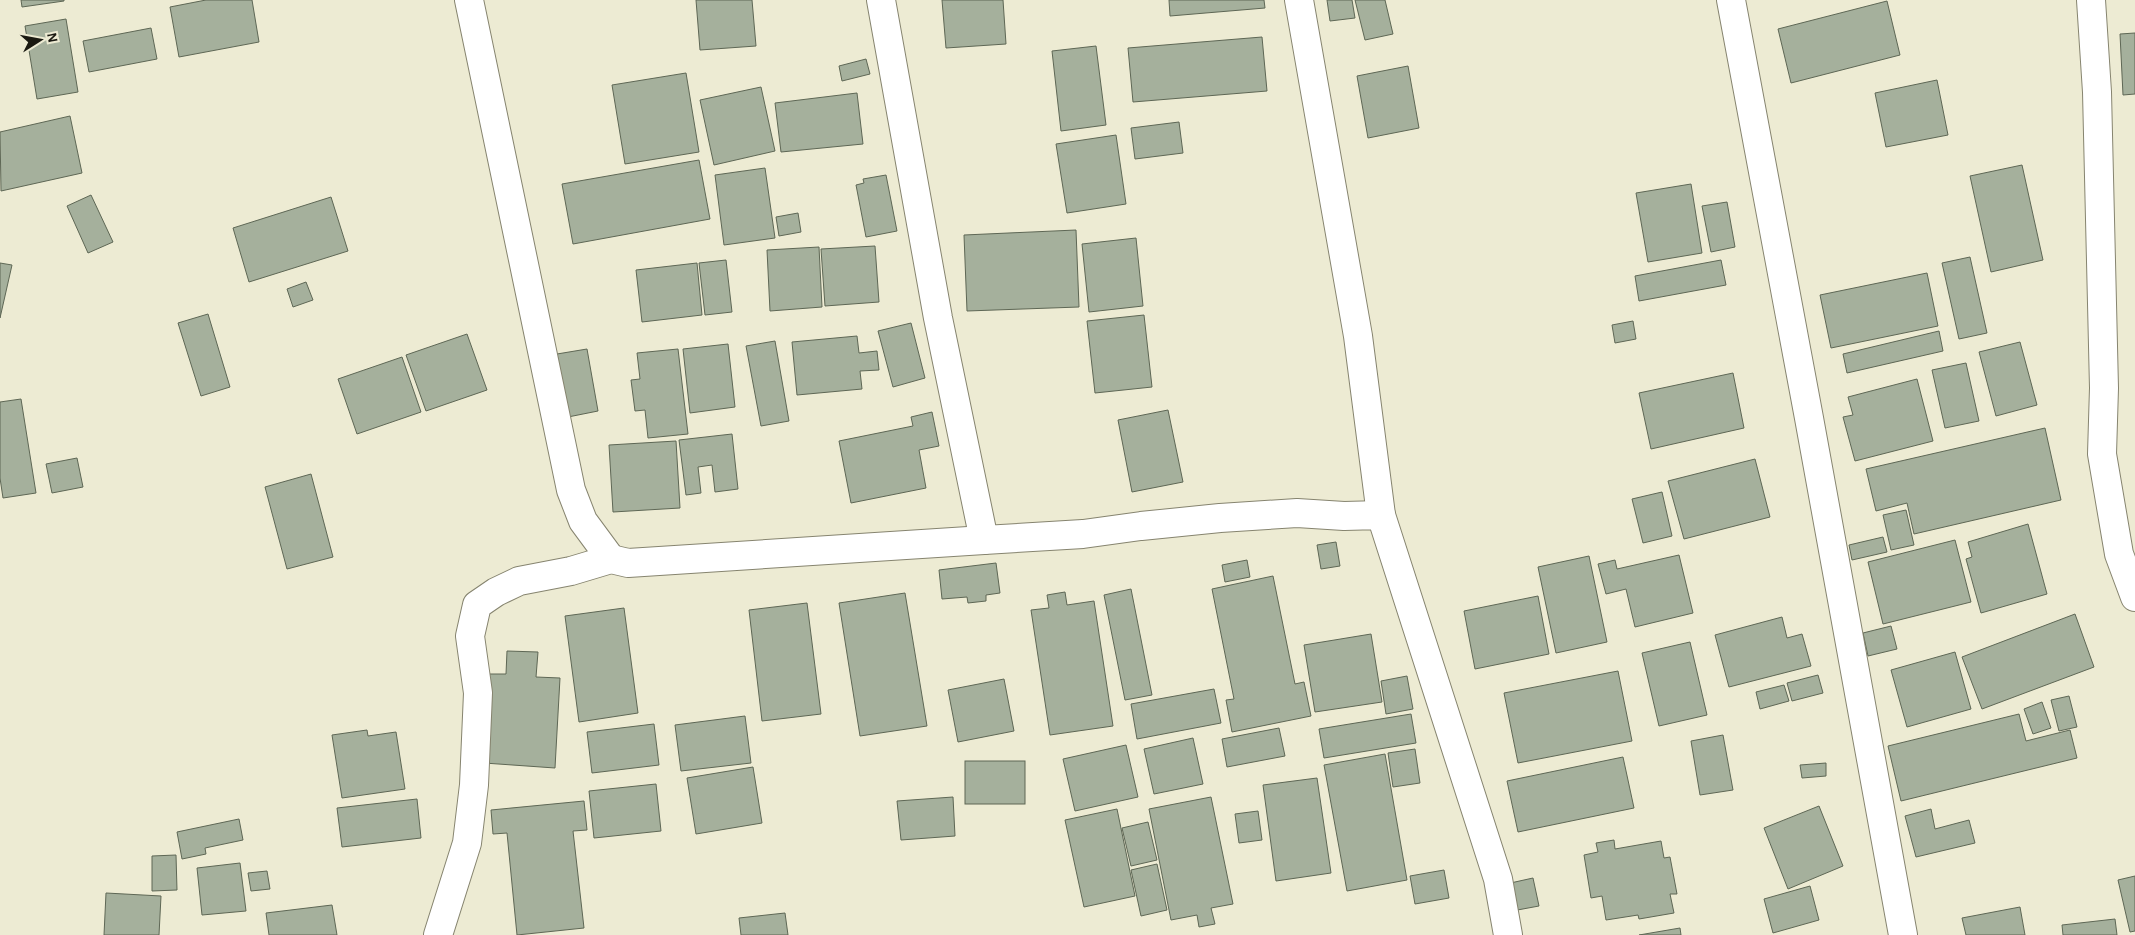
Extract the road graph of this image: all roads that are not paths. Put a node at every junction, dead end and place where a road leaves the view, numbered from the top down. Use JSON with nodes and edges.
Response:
{"nodes":[{"id":1,"x":468,"y":0,"type":"edge"},
{"id":2,"x":881,"y":0,"type":"edge"},
{"id":3,"x":1299,"y":0,"type":"edge"},
{"id":4,"x":1731,"y":0,"type":"edge"},
{"id":5,"x":2091,"y":0,"type":"edge"},
{"id":6,"x":1381,"y":515,"type":"junction"},
{"id":7,"x":984,"y":540,"type":"junction"},
{"id":8,"x":611,"y":559,"type":"junction"},
{"id":9,"x":2135,"y":597,"type":"edge"},
{"id":10,"x":438,"y":935,"type":"edge"},
{"id":11,"x":1502,"y":935,"type":"edge"},
{"id":12,"x":1903,"y":935,"type":"edge"}],
"edges":[{"from":1,"to":8,"type":"street"},
{"from":2,"to":7,"type":"street"},
{"from":3,"to":6,"type":"street"},
{"from":4,"to":12,"type":"street"},
{"from":5,"to":9,"type":"street"},
{"from":6,"to":7,"type":"street"},
{"from":6,"to":11,"type":"street"},
{"from":7,"to":8,"type":"street"},
{"from":8,"to":10,"type":"street"}]}
